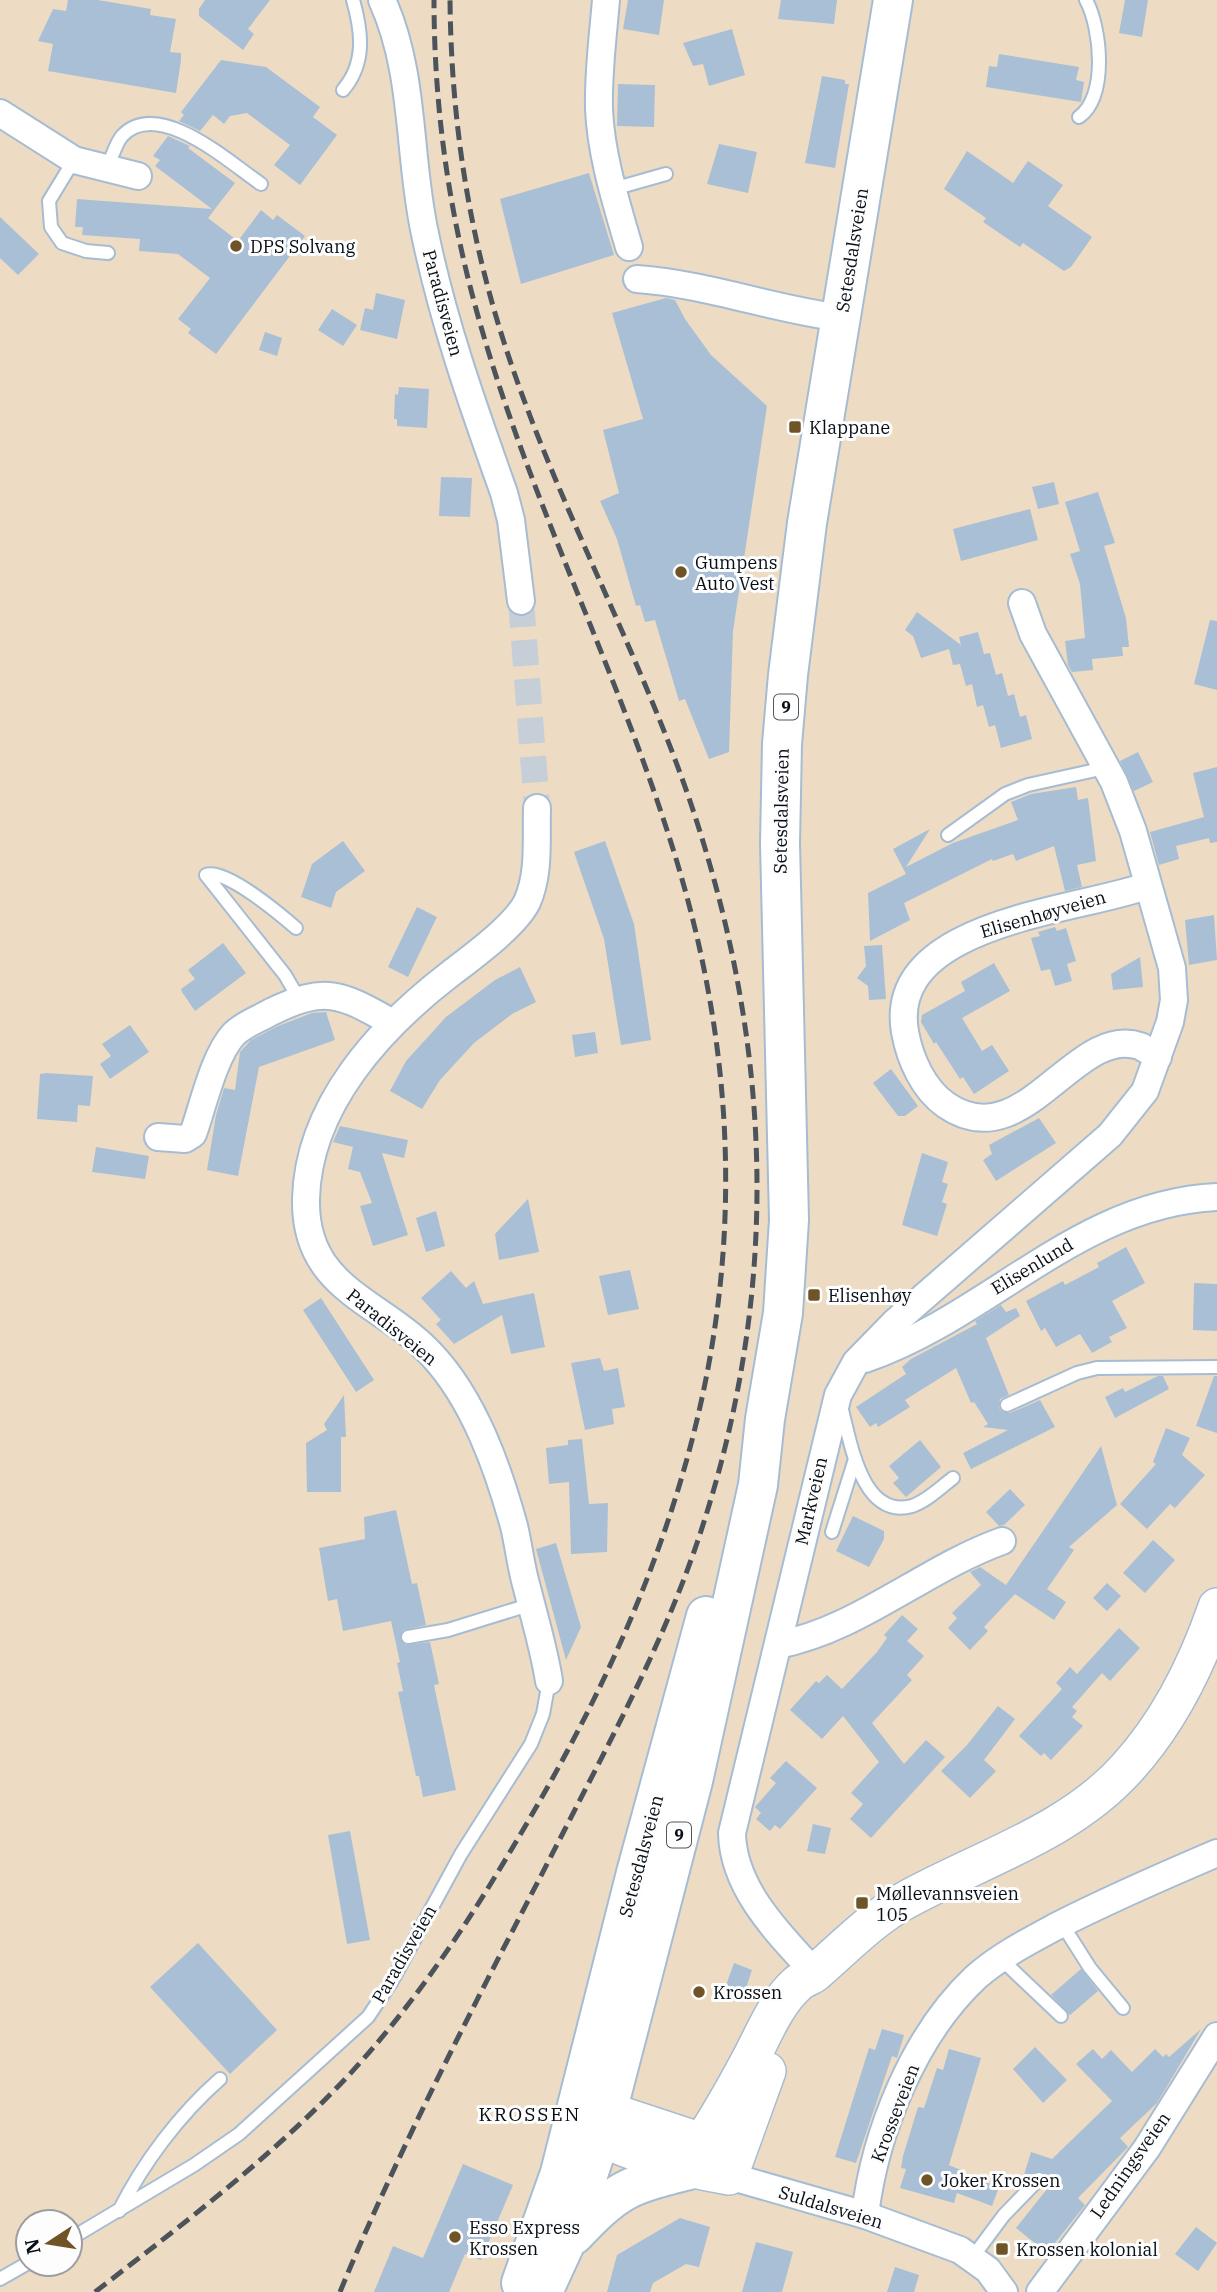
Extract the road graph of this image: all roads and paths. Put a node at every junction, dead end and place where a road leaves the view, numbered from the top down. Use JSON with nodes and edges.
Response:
{"nodes":[{"id":1,"x":353,"y":0,"type":"edge"},
{"id":2,"x":382,"y":0,"type":"edge"},
{"id":3,"x":606,"y":0,"type":"edge"},
{"id":4,"x":893,"y":0,"type":"edge"},
{"id":5,"x":1086,"y":0,"type":"edge"},
{"id":6,"x":343,"y":90,"type":"dead end"},
{"id":7,"x":0,"y":113,"type":"edge"},
{"id":8,"x":1079,"y":117,"type":"dead end"},
{"id":9,"x":74,"y":160,"type":"junction"},
{"id":10,"x":108,"y":166,"type":"junction"},
{"id":11,"x":666,"y":174,"type":"dead end"},
{"id":12,"x":138,"y":176,"type":"dead end"},
{"id":13,"x":261,"y":184,"type":"dead end"},
{"id":14,"x":613,"y":189,"type":"junction"},
{"id":15,"x":629,"y":247,"type":"dead end"},
{"id":16,"x":108,"y":253,"type":"dead end"},
{"id":17,"x":637,"y":279,"type":"dead end"},
{"id":18,"x":841,"y":318,"type":"junction"},
{"id":19,"x":522,"y":601,"type":"tunnel mouth"},
{"id":20,"x":1022,"y":603,"type":"dead end"},
{"id":21,"x":1105,"y":768,"type":"junction"},
{"id":22,"x":537,"y":808,"type":"tunnel mouth"},
{"id":23,"x":948,"y":835,"type":"dead end"},
{"id":24,"x":1146,"y":886,"type":"junction"},
{"id":25,"x":296,"y":928,"type":"dead end"},
{"id":26,"x":299,"y":999,"type":"junction"},
{"id":27,"x":391,"y":1023,"type":"junction"},
{"id":28,"x":1158,"y":1057,"type":"junction"},
{"id":29,"x":158,"y":1137,"type":"dead end"},
{"id":30,"x":1217,"y":1197,"type":"edge"},
{"id":31,"x":856,"y":1362,"type":"junction"},
{"id":32,"x":1217,"y":1367,"type":"edge"},
{"id":33,"x":838,"y":1395,"type":"junction"},
{"id":34,"x":1007,"y":1405,"type":"dead end"},
{"id":35,"x":855,"y":1459,"type":"junction"},
{"id":36,"x":953,"y":1478,"type":"dead end"},
{"id":37,"x":832,"y":1532,"type":"dead end"},
{"id":38,"x":1002,"y":1541,"type":"dead end"},
{"id":39,"x":532,"y":1604,"type":"junction"},
{"id":40,"x":1217,"y":1607,"type":"edge"},
{"id":41,"x":408,"y":1637,"type":"dead end"},
{"id":42,"x":778,"y":1645,"type":"junction"},
{"id":43,"x":549,"y":1681,"type":"joint"},
{"id":44,"x":1217,"y":1853,"type":"edge"},
{"id":45,"x":1062,"y":1924,"type":"junction"},
{"id":46,"x":1000,"y":1958,"type":"junction"},
{"id":47,"x":815,"y":1973,"type":"junction"},
{"id":48,"x":1123,"y":2008,"type":"dead end"},
{"id":49,"x":1061,"y":2016,"type":"dead end"},
{"id":50,"x":1217,"y":2036,"type":"edge"},
{"id":51,"x":220,"y":2079,"type":"dead end"},
{"id":52,"x":593,"y":2124,"type":"junction"},
{"id":53,"x":708,"y":2162,"type":"junction"},
{"id":54,"x":1039,"y":2179,"type":"dead end"},
{"id":55,"x":119,"y":2212,"type":"junction"},
{"id":56,"x":857,"y":2213,"type":"junction"},
{"id":57,"x":84,"y":2231,"type":"edge"},
{"id":58,"x":565,"y":2244,"type":"junction"},
{"id":59,"x":972,"y":2258,"type":"junction"},
{"id":60,"x":517,"y":2292,"type":"edge"},
{"id":61,"x":543,"y":2292,"type":"edge"},
{"id":62,"x":1004,"y":2292,"type":"edge"},
{"id":63,"x":1040,"y":2292,"type":"edge"}],
"edges":[{"from":1,"to":6,"type":"lane"},
{"from":2,"to":19,"type":"street","name":"Paradisveien"},
{"from":3,"to":14,"type":"street"},
{"from":4,"to":18,"type":"highway","name":"Setesdalsveien","number":"9"},
{"from":5,"to":8,"type":"lane"},
{"from":7,"to":9,"type":"street"},
{"from":9,"to":10,"type":"street"},
{"from":9,"to":16,"type":"lane"},
{"from":10,"to":12,"type":"street"},
{"from":10,"to":13,"type":"lane"},
{"from":11,"to":14,"type":"lane"},
{"from":14,"to":15,"type":"street"},
{"from":17,"to":18,"type":"street"},
{"from":18,"to":52,"type":"highway","name":"Setesdalsveien","number":"9"},
{"from":20,"to":21,"type":"street"},
{"from":21,"to":23,"type":"lane"},
{"from":21,"to":24,"type":"street"},
{"from":22,"to":27,"type":"street","name":"Paradisveien"},
{"from":24,"to":28,"type":"street"},
{"from":24,"to":28,"type":"street","name":"Elisenhøyveien"},
{"from":25,"to":26,"type":"lane"},
{"from":26,"to":27,"type":"street"},
{"from":26,"to":29,"type":"street"},
{"from":27,"to":39,"type":"street","name":"Paradisveien"},
{"from":28,"to":31,"type":"street"},
{"from":30,"to":31,"type":"street","name":"Elisenlund"},
{"from":31,"to":33,"type":"street","name":"Markveien"},
{"from":32,"to":34,"type":"lane"},
{"from":33,"to":35,"type":"lane"},
{"from":33,"to":42,"type":"street","name":"Markveien"},
{"from":35,"to":36,"type":"lane"},
{"from":35,"to":37,"type":"lane"},
{"from":38,"to":42,"type":"street"},
{"from":39,"to":41,"type":"lane"},
{"from":39,"to":43,"type":"street","name":"Paradisveien"},
{"from":40,"to":47,"type":"main road"},
{"from":42,"to":47,"type":"street","name":"Markveien"},
{"from":43,"to":55,"type":"lane","name":"Paradisveien"},
{"from":44,"to":45,"type":"street","name":"Krosseveien"},
{"from":45,"to":46,"type":"street","name":"Krosseveien"},
{"from":45,"to":48,"type":"lane"},
{"from":46,"to":49,"type":"lane"},
{"from":46,"to":56,"type":"street","name":"Krosseveien"},
{"from":47,"to":53,"type":"main road"},
{"from":50,"to":63,"type":"street","name":"Ledningsveien"},
{"from":51,"to":55,"type":"lane"},
{"from":52,"to":53,"type":"main road"},
{"from":52,"to":58,"type":"highway","name":"Setesdalsveien","number":"9"},
{"from":52,"to":60,"type":"highway","name":"Setesdalsveien","number":"9"},
{"from":53,"to":56,"type":"street","name":"Suldalsveien"},
{"from":53,"to":58,"type":"highway","number":"9"},
{"from":54,"to":59,"type":"lane"},
{"from":55,"to":57,"type":"lane","name":"Paradisveien"},
{"from":56,"to":59,"type":"street","name":"Suldalsveien"},
{"from":58,"to":61,"type":"highway","name":"Setesdalsveien","number":"9"},
{"from":59,"to":62,"type":"street","name":"Suldalsveien"}]}
